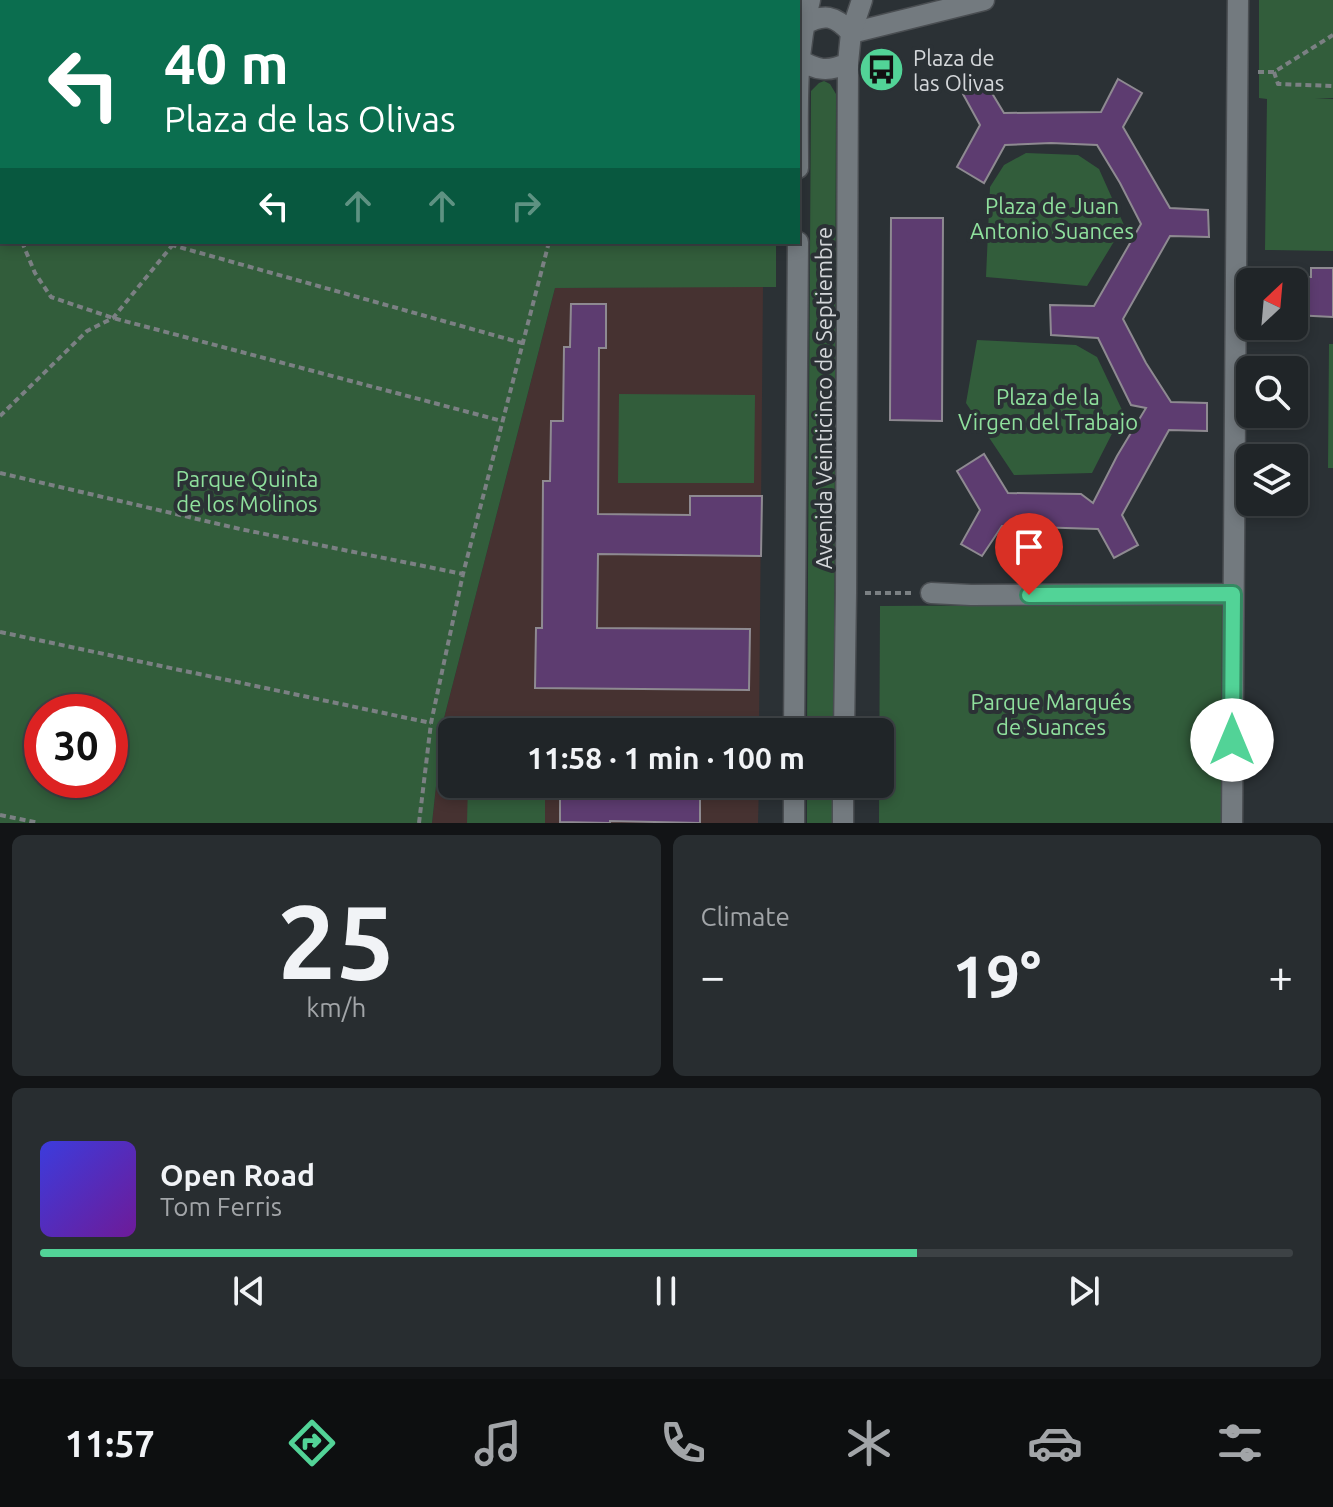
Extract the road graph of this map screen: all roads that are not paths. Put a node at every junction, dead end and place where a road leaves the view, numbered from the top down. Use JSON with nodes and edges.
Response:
{"nodes":[{"id":1,"x":810,"y":0,"type":"edge"},
{"id":2,"x":862,"y":0,"type":"edge"},
{"id":3,"x":984,"y":0,"type":"edge"},
{"id":4,"x":1238,"y":0,"type":"edge"},
{"id":5,"x":803,"y":25,"type":"junction"},
{"id":6,"x":851,"y":33,"type":"junction"},
{"id":7,"x":800,"y":50,"type":"edge"},
{"id":8,"x":800,"y":60,"type":"edge"},
{"id":9,"x":848,"y":63,"type":"junction"},
{"id":10,"x":798,"y":244,"type":"edge"},
{"id":11,"x":931,"y":593,"type":"road end"},
{"id":12,"x":1233,"y":594,"type":"junction"},
{"id":13,"x":794,"y":718,"type":"edge"},
{"id":14,"x":844,"y":718,"type":"edge"},
{"id":15,"x":794,"y":798,"type":"edge"},
{"id":16,"x":843,"y":798,"type":"edge"},
{"id":17,"x":794,"y":823,"type":"edge"},
{"id":18,"x":843,"y":823,"type":"edge"},
{"id":19,"x":1232,"y":823,"type":"edge"}],
"edges":[{"from":1,"to":5,"type":"main road"},
{"from":2,"to":6,"type":"main road","name":"Avenida Veinticinco de Septiembre"},
{"from":3,"to":6,"type":"main road"},
{"from":4,"to":12,"type":"main road"},
{"from":5,"to":6,"type":"main road"},
{"from":5,"to":7,"type":"main road"},
{"from":6,"to":9,"type":"main road","name":"Avenida Veinticinco de Septiembre"},
{"from":8,"to":9,"type":"main road"},
{"from":9,"to":14,"type":"main road","name":"Avenida Veinticinco de Septiembre"},
{"from":10,"to":13,"type":"main road","name":"Avenida Veinticinco de Septiembre"},
{"from":11,"to":12,"type":"main road"},
{"from":12,"to":19,"type":"main road"},
{"from":15,"to":17,"type":"main road"},
{"from":16,"to":18,"type":"main road"}]}
